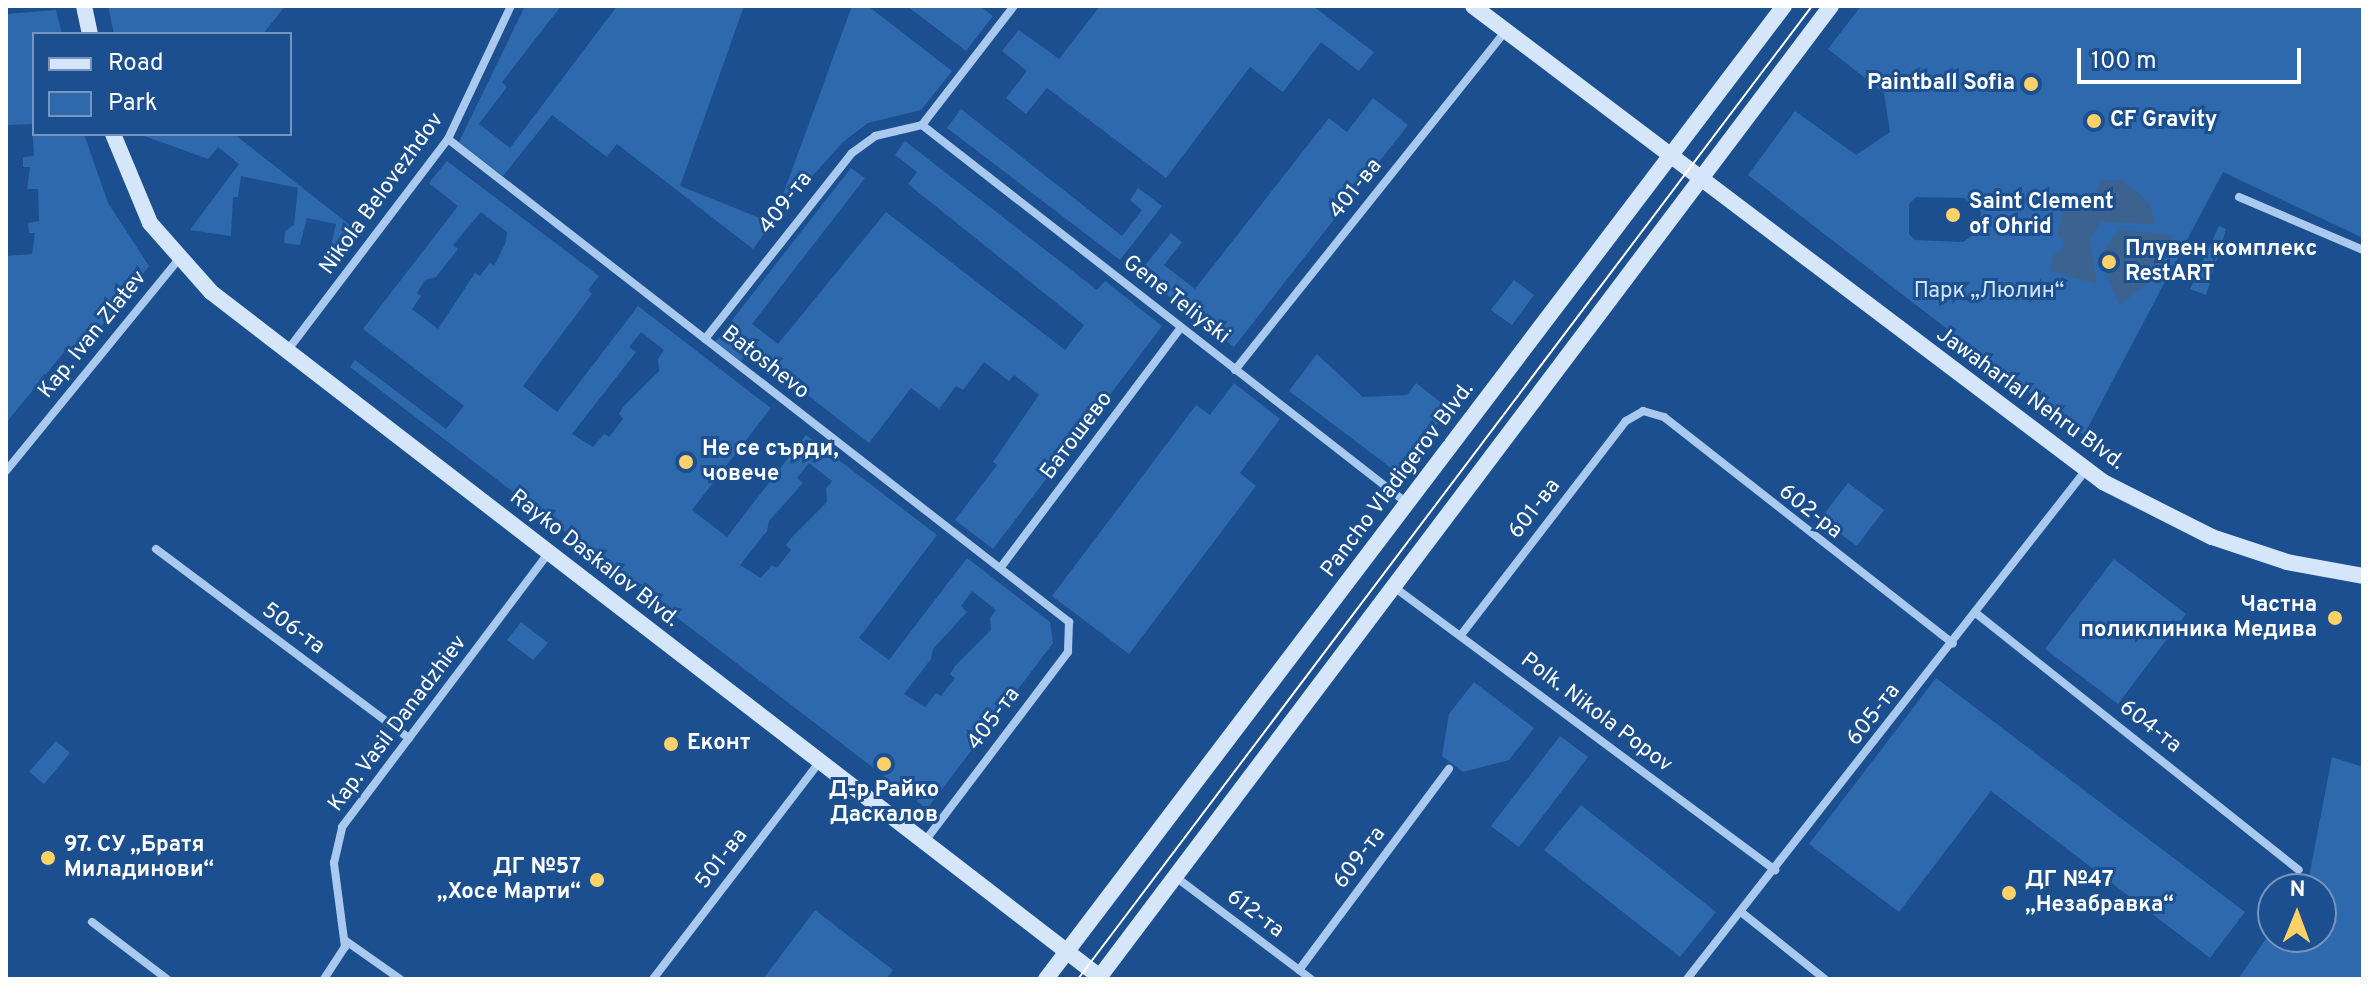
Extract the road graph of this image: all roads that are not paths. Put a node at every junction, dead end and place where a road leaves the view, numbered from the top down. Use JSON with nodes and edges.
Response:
{"nodes":[{"id":1,"x":84,"y":6,"type":"edge"},
{"id":2,"x":511,"y":6,"type":"edge"},
{"id":3,"x":1014,"y":6,"type":"edge"},
{"id":4,"x":1473,"y":6,"type":"edge"},
{"id":5,"x":1784,"y":6,"type":"edge"},
{"id":6,"x":1831,"y":6,"type":"edge"},
{"id":7,"x":1506,"y":31,"type":"junction"},
{"id":8,"x":90,"y":32,"type":"edge"},
{"id":9,"x":922,"y":125,"type":"junction"},
{"id":10,"x":114,"y":136,"type":"edge"},
{"id":11,"x":448,"y":139,"type":"junction"},
{"id":12,"x":1672,"y":155,"type":"junction"},
{"id":13,"x":1701,"y":177,"type":"junction"},
{"id":14,"x":2239,"y":197,"type":"dead end"},
{"id":15,"x":2363,"y":250,"type":"edge"},
{"id":16,"x":178,"y":260,"type":"junction"},
{"id":17,"x":1181,"y":327,"type":"junction"},
{"id":18,"x":705,"y":339,"type":"junction"},
{"id":19,"x":287,"y":351,"type":"junction"},
{"id":20,"x":1235,"y":370,"type":"junction"},
{"id":21,"x":1643,"y":411,"type":"joint"},
{"id":22,"x":2086,"y":470,"type":"junction"},
{"id":23,"x":6,"y":471,"type":"edge"},
{"id":24,"x":1408,"y":504,"type":"junction"},
{"id":25,"x":156,"y":549,"type":"dead end"},
{"id":26,"x":549,"y":552,"type":"junction"},
{"id":27,"x":1001,"y":567,"type":"junction"},
{"id":28,"x":2363,"y":576,"type":"edge"},
{"id":29,"x":1393,"y":587,"type":"junction"},
{"id":30,"x":1062,"y":613,"type":"joint"},
{"id":31,"x":1977,"y":614,"type":"junction"},
{"id":32,"x":1461,"y":635,"type":"junction"},
{"id":33,"x":1953,"y":644,"type":"junction"},
{"id":34,"x":409,"y":738,"type":"junction"},
{"id":35,"x":820,"y":761,"type":"junction"},
{"id":36,"x":1449,"y":769,"type":"dead end"},
{"id":37,"x":924,"y":842,"type":"junction"},
{"id":38,"x":1775,"y":870,"type":"junction"},
{"id":39,"x":2299,"y":870,"type":"dead end"},
{"id":40,"x":1177,"y":878,"type":"junction"},
{"id":41,"x":1741,"y":912,"type":"junction"},
{"id":42,"x":92,"y":922,"type":"dead end"},
{"id":43,"x":346,"y":941,"type":"junction"},
{"id":44,"x":1067,"y":952,"type":"junction"},
{"id":45,"x":1299,"y":970,"type":"junction"},
{"id":46,"x":1099,"y":978,"type":"edge"},
{"id":47,"x":167,"y":979,"type":"edge"},
{"id":48,"x":324,"y":979,"type":"edge"},
{"id":49,"x":400,"y":979,"type":"edge"},
{"id":50,"x":653,"y":979,"type":"edge"},
{"id":51,"x":1046,"y":979,"type":"edge"},
{"id":52,"x":1311,"y":979,"type":"edge"},
{"id":53,"x":1687,"y":979,"type":"edge"},
{"id":54,"x":1825,"y":979,"type":"edge"}],
"edges":[{"from":1,"to":8,"type":"main road"},
{"from":2,"to":11,"type":"street","name":"Nikola Belovezhdov"},
{"from":3,"to":9,"type":"street"},
{"from":4,"to":7,"type":"main road","name":"Jawaharlal Nehru Blvd."},
{"from":5,"to":12,"type":"main road","name":"Pancho Vladigerov Blvd."},
{"from":6,"to":13,"type":"main road"},
{"from":7,"to":12,"type":"main road","name":"Jawaharlal Nehru Blvd."},
{"from":7,"to":20,"type":"street","name":"401-ва"},
{"from":9,"to":17,"type":"street","name":"Gene Teliyski"},
{"from":9,"to":18,"type":"street","name":"409-та"},
{"from":10,"to":16,"type":"main road","name":"Rayko Daskalov Blvd."},
{"from":11,"to":18,"type":"street","name":"Batoshevo"},
{"from":11,"to":19,"type":"street","name":"Nikola Belovezhdov"},
{"from":12,"to":13,"type":"main road","name":"Jawaharlal Nehru Blvd."},
{"from":12,"to":24,"type":"main road","name":"Pancho Vladigerov Blvd."},
{"from":13,"to":22,"type":"main road","name":"Jawaharlal Nehru Blvd."},
{"from":13,"to":29,"type":"main road"},
{"from":14,"to":15,"type":"street"},
{"from":16,"to":19,"type":"main road","name":"Rayko Daskalov Blvd."},
{"from":16,"to":23,"type":"street","name":"Kap. Ivan Zlatev"},
{"from":17,"to":20,"type":"street","name":"Gene Teliyski"},
{"from":17,"to":27,"type":"street","name":"Батошево"},
{"from":18,"to":27,"type":"street","name":"Batoshevo"},
{"from":19,"to":26,"type":"main road","name":"Rayko Daskalov Blvd."},
{"from":20,"to":24,"type":"street","name":"Gene Teliyski"},
{"from":21,"to":32,"type":"street","name":"601-ва"},
{"from":21,"to":33,"type":"street","name":"602-ра"},
{"from":22,"to":28,"type":"main road","name":"Jawaharlal Nehru Blvd."},
{"from":22,"to":31,"type":"street","name":"605-та"},
{"from":24,"to":44,"type":"main road","name":"Pancho Vladigerov Blvd."},
{"from":25,"to":34,"type":"street","name":"506-та"},
{"from":26,"to":34,"type":"street","name":"Kap. Vasil Danadzhiev"},
{"from":26,"to":35,"type":"main road","name":"Rayko Daskalov Blvd."},
{"from":27,"to":30,"type":"street","name":"Batoshevo"},
{"from":29,"to":32,"type":"street","name":"Polk. Nikola Popov"},
{"from":29,"to":40,"type":"main road"},
{"from":30,"to":37,"type":"street","name":"405-та"},
{"from":31,"to":33,"type":"street","name":"605-та"},
{"from":31,"to":39,"type":"street","name":"604-та"},
{"from":32,"to":38,"type":"street","name":"Polk. Nikola Popov"},
{"from":33,"to":38,"type":"street","name":"605-та"},
{"from":34,"to":43,"type":"street","name":"Kap. Vasil Danadzhiev"},
{"from":35,"to":37,"type":"main road","name":"Rayko Daskalov Blvd."},
{"from":35,"to":50,"type":"street","name":"501-ва"},
{"from":36,"to":45,"type":"street","name":"609-та"},
{"from":37,"to":44,"type":"main road","name":"Rayko Daskalov Blvd."},
{"from":38,"to":41,"type":"street","name":"605-та"},
{"from":40,"to":45,"type":"street","name":"612-та"},
{"from":40,"to":46,"type":"main road"},
{"from":41,"to":53,"type":"street","name":"605-та"},
{"from":41,"to":54,"type":"street"},
{"from":42,"to":47,"type":"street"},
{"from":43,"to":48,"type":"street"},
{"from":43,"to":49,"type":"street"},
{"from":44,"to":46,"type":"main road","name":"Rayko Daskalov Blvd."},
{"from":44,"to":51,"type":"main road","name":"Pancho Vladigerov Blvd."},
{"from":45,"to":52,"type":"street","name":"612-та"}]}
